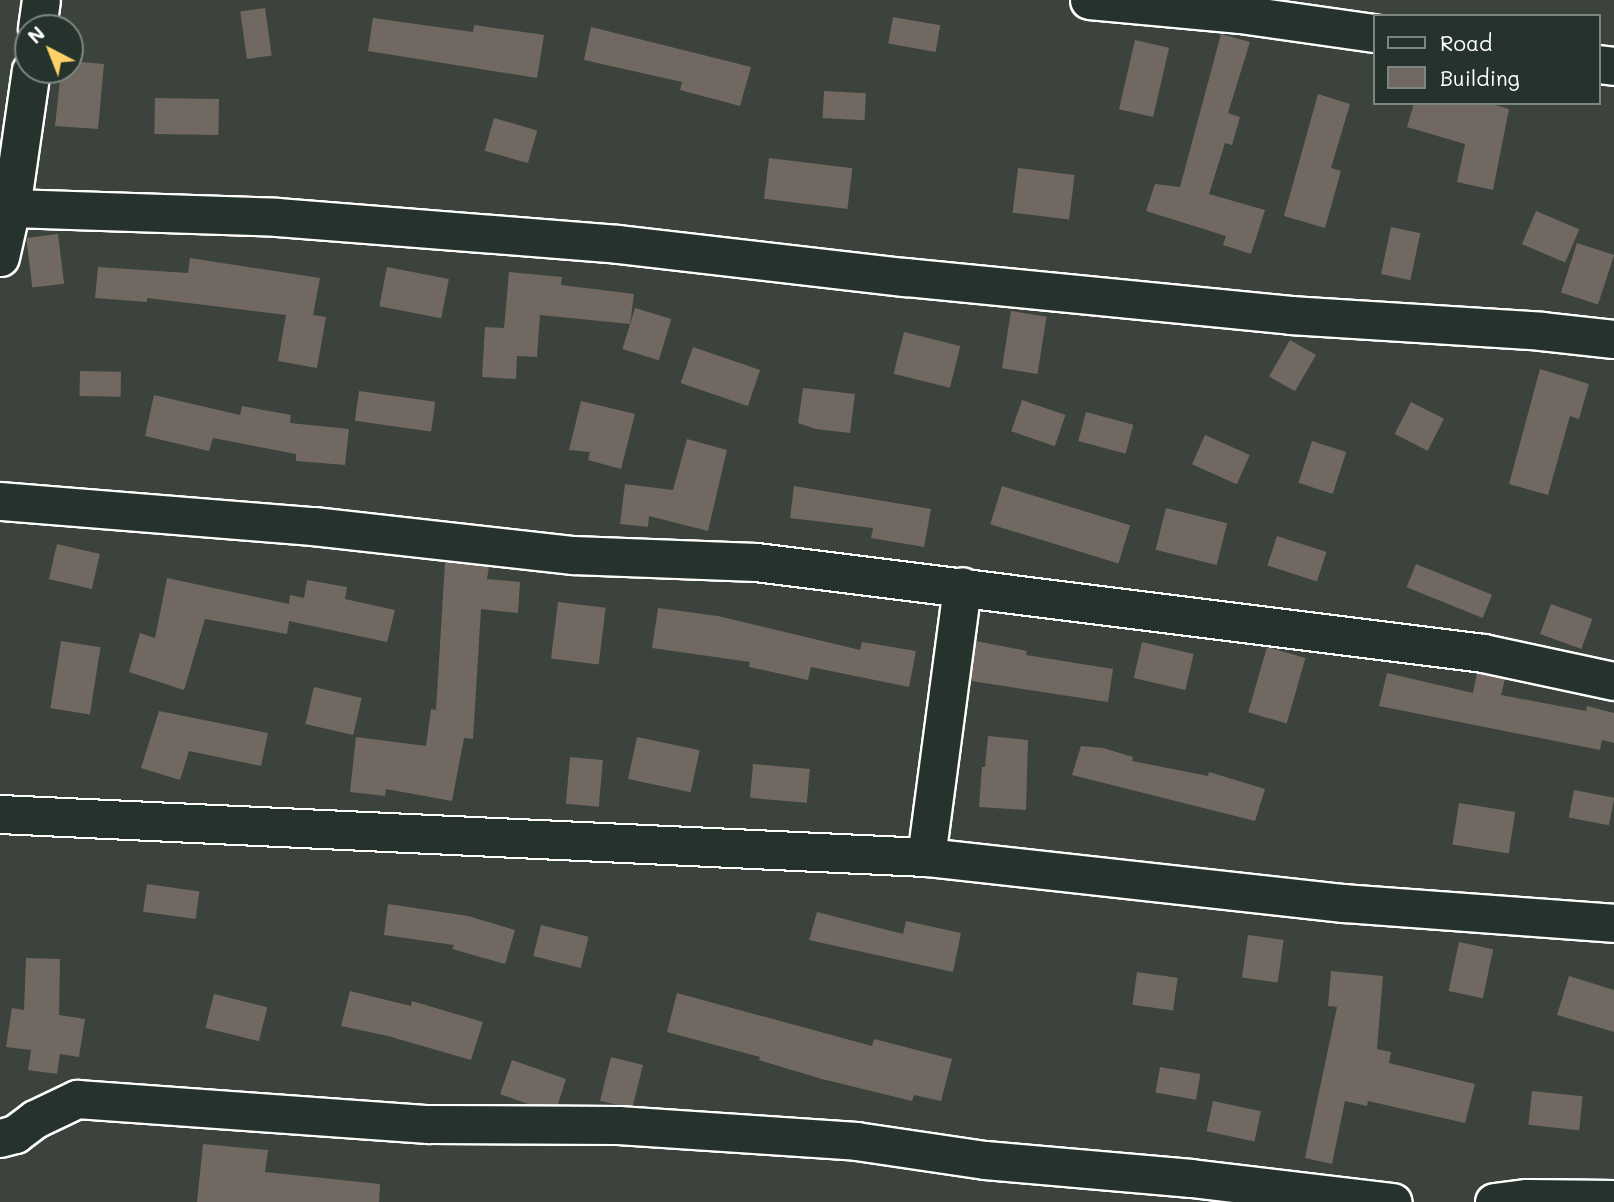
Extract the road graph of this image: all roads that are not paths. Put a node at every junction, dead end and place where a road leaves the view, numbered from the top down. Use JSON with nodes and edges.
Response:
{"nodes":[{"id":1,"x":1089,"y":0,"type":"edge"},
{"id":2,"x":1372,"y":33,"type":"edge"},
{"id":3,"x":29,"y":84,"type":"edge"},
{"id":4,"x":11,"y":208,"type":"junction"},
{"id":5,"x":0,"y":257,"type":"edge"},
{"id":6,"x":1614,"y":339,"type":"edge"},
{"id":7,"x":0,"y":501,"type":"edge"},
{"id":8,"x":962,"y":586,"type":"junction"},
{"id":9,"x":1614,"y":681,"type":"edge"},
{"id":10,"x":0,"y":814,"type":"edge"},
{"id":11,"x":926,"y":857,"type":"junction"},
{"id":12,"x":1614,"y":923,"type":"edge"},
{"id":13,"x":0,"y":1138,"type":"edge"},
{"id":14,"x":1614,"y":1199,"type":"edge"},
{"id":15,"x":1393,"y":1202,"type":"edge"},
{"id":16,"x":1494,"y":1202,"type":"edge"}],
"edges":[{"from":1,"to":2,"type":"street"},
{"from":3,"to":4,"type":"street"},
{"from":4,"to":5,"type":"street"},
{"from":4,"to":6,"type":"street"},
{"from":7,"to":8,"type":"street"},
{"from":8,"to":9,"type":"street"},
{"from":8,"to":11,"type":"street"},
{"from":10,"to":11,"type":"street"},
{"from":11,"to":12,"type":"street"},
{"from":13,"to":15,"type":"street"},
{"from":14,"to":16,"type":"street"}]}
